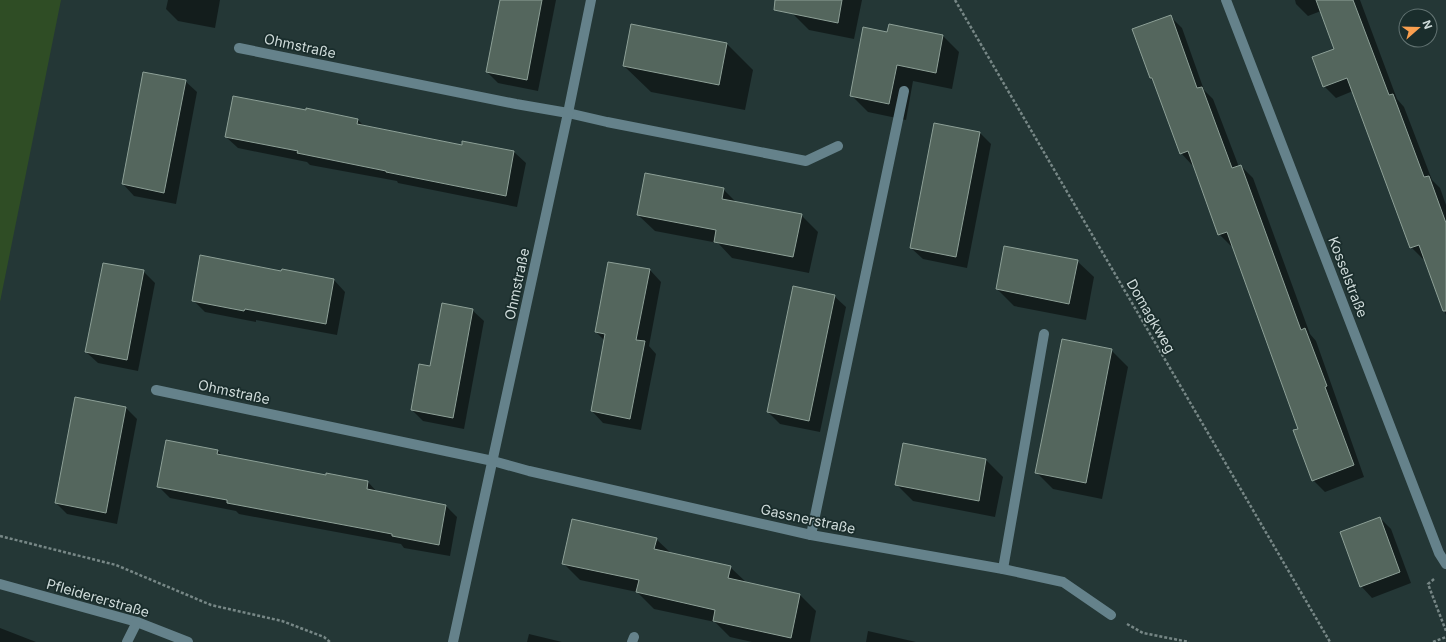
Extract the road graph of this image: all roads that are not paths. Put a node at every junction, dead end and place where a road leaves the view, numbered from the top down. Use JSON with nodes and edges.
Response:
{"nodes":[{"id":1,"x":591,"y":0,"type":"edge"},
{"id":2,"x":1226,"y":0,"type":"edge"},
{"id":3,"x":239,"y":48,"type":"dead end"},
{"id":4,"x":904,"y":91,"type":"dead end"},
{"id":5,"x":568,"y":112,"type":"junction"},
{"id":6,"x":838,"y":146,"type":"dead end"},
{"id":7,"x":1044,"y":334,"type":"dead end"},
{"id":8,"x":156,"y":390,"type":"dead end"},
{"id":9,"x":493,"y":461,"type":"junction"},
{"id":10,"x":811,"y":535,"type":"junction"},
{"id":11,"x":1446,"y":564,"type":"edge"},
{"id":12,"x":1003,"y":569,"type":"junction"},
{"id":13,"x":0,"y":584,"type":"edge"},
{"id":14,"x":1111,"y":615,"type":"road end"},
{"id":15,"x":137,"y":622,"type":"junction"},
{"id":16,"x":127,"y":642,"type":"edge"},
{"id":17,"x":188,"y":642,"type":"edge"},
{"id":18,"x":453,"y":642,"type":"edge"}],
"edges":[{"from":1,"to":5,"type":"street","name":"Ohmstraße"},
{"from":2,"to":11,"type":"street","name":"Kosselstraße"},
{"from":3,"to":5,"type":"street","name":"Ohmstraße"},
{"from":4,"to":10,"type":"street"},
{"from":5,"to":6,"type":"street","name":"Ohmstraße"},
{"from":5,"to":9,"type":"street","name":"Ohmstraße"},
{"from":7,"to":12,"type":"street"},
{"from":8,"to":9,"type":"street","name":"Ohmstraße"},
{"from":9,"to":10,"type":"street","name":"Gassnerstraße"},
{"from":9,"to":18,"type":"street","name":"Ohmstraße"},
{"from":10,"to":12,"type":"street","name":"Gassnerstraße"},
{"from":12,"to":14,"type":"street","name":"Gassnerstraße"},
{"from":13,"to":15,"type":"street","name":"Pfleidererstraße"},
{"from":15,"to":16,"type":"street"},
{"from":15,"to":17,"type":"street","name":"Pfleidererstraße"}]}
